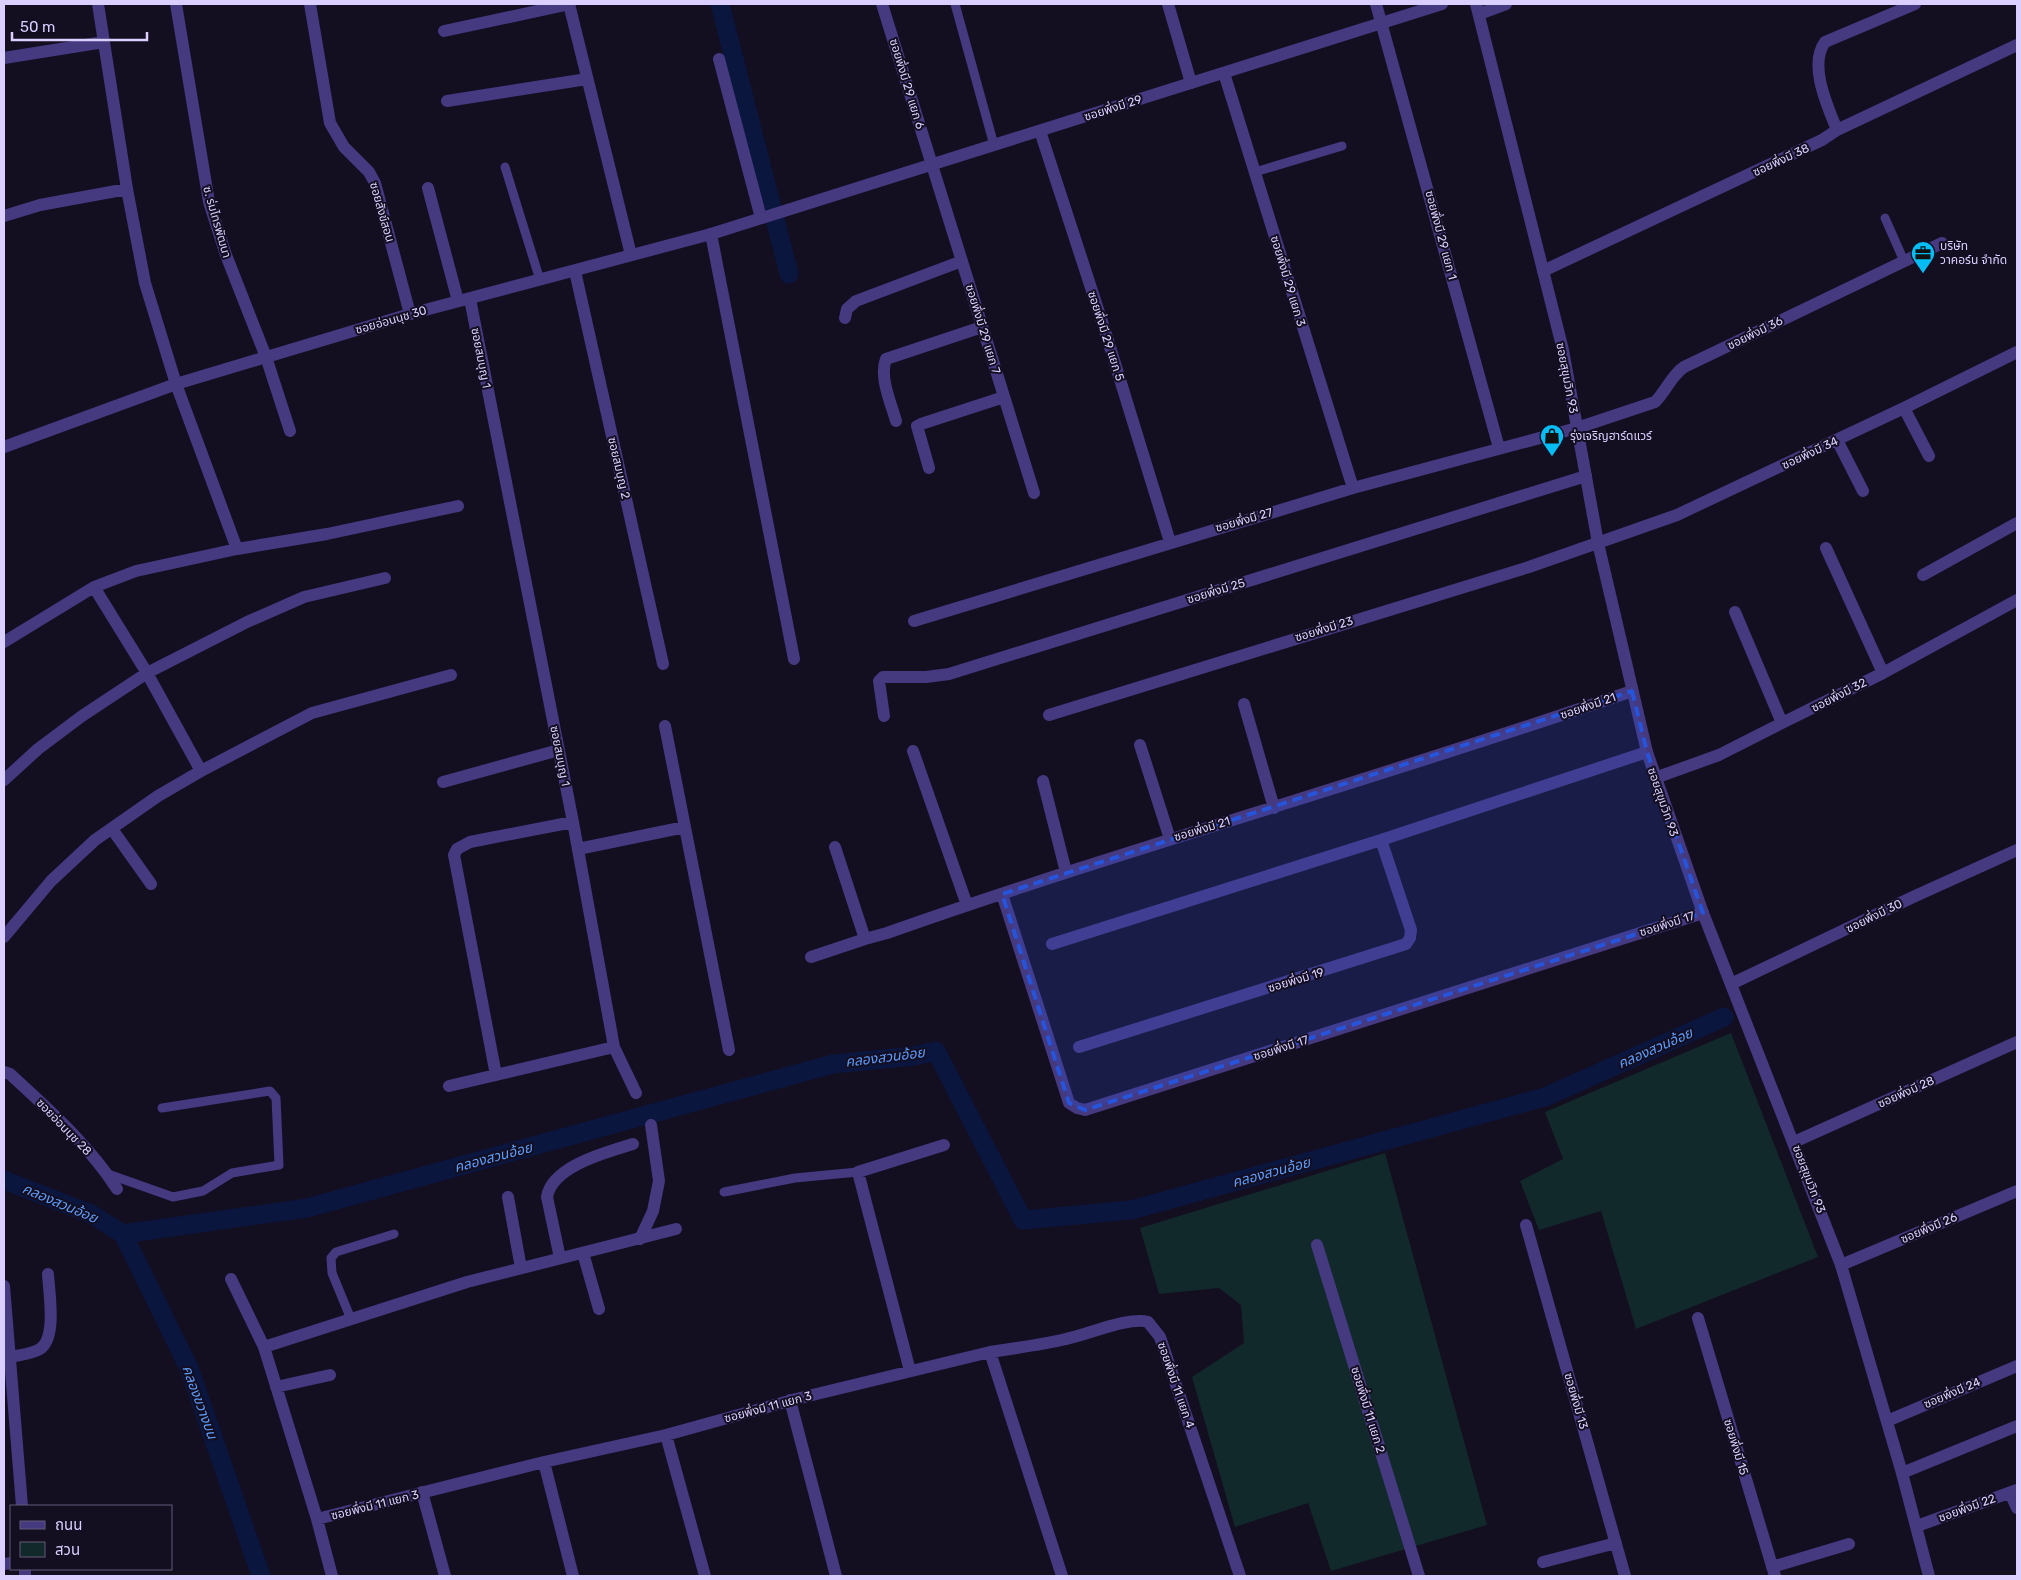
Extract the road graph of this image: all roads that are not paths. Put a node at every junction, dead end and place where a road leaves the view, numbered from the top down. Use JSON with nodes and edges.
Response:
{"nodes":[{"id":1,"x":98,"y":4,"type":"edge"},
{"id":2,"x":176,"y":4,"type":"edge"},
{"id":3,"x":310,"y":4,"type":"edge"},
{"id":4,"x":570,"y":4,"type":"edge"},
{"id":5,"x":882,"y":4,"type":"edge"},
{"id":6,"x":955,"y":4,"type":"edge"},
{"id":7,"x":1168,"y":4,"type":"edge"},
{"id":8,"x":1376,"y":4,"type":"edge"},
{"id":9,"x":1442,"y":4,"type":"edge"},
{"id":10,"x":1506,"y":4,"type":"edge"},
{"id":11,"x":1915,"y":4,"type":"edge"},
{"id":12,"x":1477,"y":9,"type":"edge"},
{"id":13,"x":1382,"y":23,"type":"junction"},
{"id":14,"x":444,"y":31,"type":"dead end"},
{"id":15,"x":104,"y":42,"type":"junction"},
{"id":16,"x":2017,"y":46,"type":"edge"},
{"id":17,"x":4,"y":58,"type":"edge"},
{"id":18,"x":719,"y":59,"type":"dead end"},
{"id":19,"x":1224,"y":73,"type":"junction"},
{"id":20,"x":587,"y":78,"type":"junction"},
{"id":21,"x":1191,"y":83,"type":"junction"},
{"id":22,"x":446,"y":101,"type":"dead end"},
{"id":23,"x":1837,"y":130,"type":"junction"},
{"id":24,"x":1040,"y":131,"type":"junction"},
{"id":25,"x":994,"y":146,"type":"junction"},
{"id":26,"x":1342,"y":146,"type":"dead end"},
{"id":27,"x":932,"y":165,"type":"junction"},
{"id":28,"x":505,"y":167,"type":"dead end"},
{"id":29,"x":1255,"y":172,"type":"junction"},
{"id":30,"x":428,"y":188,"type":"dead end"},
{"id":31,"x":127,"y":189,"type":"junction"},
{"id":32,"x":784,"y":212,"type":"joint"},
{"id":33,"x":4,"y":216,"type":"edge"},
{"id":34,"x":763,"y":218,"type":"junction"},
{"id":35,"x":1885,"y":218,"type":"dead end"},
{"id":36,"x":711,"y":234,"type":"junction"},
{"id":37,"x":1942,"y":243,"type":"dead end"},
{"id":38,"x":631,"y":255,"type":"junction"},
{"id":39,"x":962,"y":261,"type":"junction"},
{"id":40,"x":1904,"y":262,"type":"junction"},
{"id":41,"x":575,"y":271,"type":"junction"},
{"id":42,"x":1543,"y":271,"type":"junction"},
{"id":43,"x":540,"y":280,"type":"junction"},
{"id":44,"x":464,"y":300,"type":"junction"},
{"id":45,"x":410,"y":314,"type":"junction"},
{"id":46,"x":845,"y":318,"type":"dead end"},
{"id":47,"x":982,"y":327,"type":"junction"},
{"id":48,"x":2017,"y":352,"type":"edge"},
{"id":49,"x":266,"y":357,"type":"junction"},
{"id":50,"x":176,"y":384,"type":"junction"},
{"id":51,"x":1004,"y":397,"type":"junction"},
{"id":52,"x":1904,"y":408,"type":"junction"},
{"id":53,"x":896,"y":421,"type":"dead end"},
{"id":54,"x":1577,"y":428,"type":"junction"},
{"id":55,"x":290,"y":431,"type":"dead end"},
{"id":56,"x":1837,"y":440,"type":"junction"},
{"id":57,"x":4,"y":447,"type":"edge"},
{"id":58,"x":1499,"y":448,"type":"junction"},
{"id":59,"x":1929,"y":456,"type":"dead end"},
{"id":60,"x":929,"y":468,"type":"dead end"},
{"id":61,"x":1586,"y":476,"type":"junction"},
{"id":62,"x":1353,"y":488,"type":"junction"},
{"id":63,"x":1863,"y":491,"type":"dead end"},
{"id":64,"x":1034,"y":494,"type":"dead end"},
{"id":65,"x":458,"y":506,"type":"dead end"},
{"id":66,"x":2017,"y":523,"type":"edge"},
{"id":67,"x":1170,"y":542,"type":"junction"},
{"id":68,"x":1598,"y":543,"type":"junction"},
{"id":69,"x":1826,"y":548,"type":"dead end"},
{"id":70,"x":237,"y":549,"type":"junction"},
{"id":71,"x":1923,"y":575,"type":"dead end"},
{"id":72,"x":385,"y":578,"type":"dead end"},
{"id":73,"x":94,"y":587,"type":"junction"},
{"id":74,"x":2017,"y":600,"type":"edge"},
{"id":75,"x":1735,"y":612,"type":"dead end"},
{"id":76,"x":914,"y":621,"type":"dead end"},
{"id":77,"x":4,"y":642,"type":"edge"},
{"id":78,"x":794,"y":659,"type":"dead end"},
{"id":79,"x":663,"y":664,"type":"dead end"},
{"id":80,"x":147,"y":672,"type":"junction"},
{"id":81,"x":1883,"y":673,"type":"junction"},
{"id":82,"x":451,"y":674,"type":"dead end"},
{"id":83,"x":1632,"y":690,"type":"junction"},
{"id":84,"x":1244,"y":704,"type":"dead end"},
{"id":85,"x":1049,"y":715,"type":"dead end"},
{"id":86,"x":884,"y":716,"type":"dead end"},
{"id":87,"x":1782,"y":724,"type":"junction"},
{"id":88,"x":665,"y":726,"type":"dead end"},
{"id":89,"x":1140,"y":745,"type":"dead end"},
{"id":90,"x":558,"y":750,"type":"junction"},
{"id":91,"x":913,"y":751,"type":"dead end"},
{"id":92,"x":1647,"y":752,"type":"junction"},
{"id":93,"x":201,"y":771,"type":"junction"},
{"id":94,"x":1655,"y":778,"type":"junction"},
{"id":95,"x":4,"y":780,"type":"edge"},
{"id":96,"x":1043,"y":781,"type":"dead end"},
{"id":97,"x":443,"y":782,"type":"dead end"},
{"id":98,"x":1274,"y":808,"type":"junction"},
{"id":99,"x":573,"y":822,"type":"junction"},
{"id":100,"x":685,"y":827,"type":"junction"},
{"id":101,"x":112,"y":828,"type":"junction"},
{"id":102,"x":1170,"y":839,"type":"junction"},
{"id":103,"x":1381,"y":840,"type":"junction"},
{"id":104,"x":835,"y":847,"type":"dead end"},
{"id":105,"x":578,"y":849,"type":"junction"},
{"id":106,"x":2017,"y":850,"type":"edge"},
{"id":107,"x":1066,"y":872,"type":"junction"},
{"id":108,"x":151,"y":884,"type":"dead end"},
{"id":109,"x":1002,"y":894,"type":"junction"},
{"id":110,"x":967,"y":905,"type":"junction"},
{"id":111,"x":1703,"y":913,"type":"junction"},
{"id":112,"x":4,"y":938,"type":"edge"},
{"id":113,"x":865,"y":939,"type":"junction"},
{"id":114,"x":1052,"y":944,"type":"dead end"},
{"id":115,"x":811,"y":957,"type":"dead end"},
{"id":116,"x":1731,"y":984,"type":"junction"},
{"id":117,"x":2017,"y":1042,"type":"edge"},
{"id":118,"x":614,"y":1047,"type":"junction"},
{"id":119,"x":1080,"y":1047,"type":"dead end"},
{"id":120,"x":729,"y":1050,"type":"dead end"},
{"id":121,"x":4,"y":1072,"type":"edge"},
{"id":122,"x":496,"y":1075,"type":"junction"},
{"id":123,"x":449,"y":1086,"type":"dead end"},
{"id":124,"x":636,"y":1093,"type":"dead end"},
{"id":125,"x":162,"y":1108,"type":"dead end"},
{"id":126,"x":651,"y":1124,"type":"dead end"},
{"id":127,"x":1794,"y":1142,"type":"junction"},
{"id":128,"x":633,"y":1144,"type":"dead end"},
{"id":129,"x":944,"y":1145,"type":"dead end"},
{"id":130,"x":858,"y":1172,"type":"junction"},
{"id":131,"x":108,"y":1174,"type":"junction"},
{"id":132,"x":117,"y":1189,"type":"dead end"},
{"id":133,"x":2017,"y":1191,"type":"edge"},
{"id":134,"x":724,"y":1192,"type":"dead end"},
{"id":135,"x":508,"y":1197,"type":"dead end"},
{"id":136,"x":1526,"y":1225,"type":"dead end"},
{"id":137,"x":676,"y":1229,"type":"dead end"},
{"id":138,"x":394,"y":1234,"type":"dead end"},
{"id":139,"x":640,"y":1239,"type":"junction"},
{"id":140,"x":1317,"y":1245,"type":"dead end"},
{"id":141,"x":584,"y":1252,"type":"junction"},
{"id":142,"x":560,"y":1258,"type":"junction"},
{"id":143,"x":1841,"y":1265,"type":"junction"},
{"id":144,"x":521,"y":1268,"type":"junction"},
{"id":145,"x":48,"y":1274,"type":"dead end"},
{"id":146,"x":231,"y":1279,"type":"dead end"},
{"id":147,"x":4,"y":1286,"type":"edge"},
{"id":148,"x":599,"y":1309,"type":"dead end"},
{"id":149,"x":1698,"y":1318,"type":"dead end"},
{"id":150,"x":351,"y":1319,"type":"junction"},
{"id":151,"x":264,"y":1347,"type":"junction"},
{"id":152,"x":990,"y":1352,"type":"junction"},
{"id":153,"x":10,"y":1357,"type":"junction"},
{"id":154,"x":2017,"y":1366,"type":"edge"},
{"id":155,"x":910,"y":1370,"type":"junction"},
{"id":156,"x":330,"y":1375,"type":"dead end"},
{"id":157,"x":276,"y":1387,"type":"junction"},
{"id":158,"x":790,"y":1400,"type":"junction"},
{"id":159,"x":1887,"y":1421,"type":"junction"},
{"id":160,"x":2017,"y":1426,"type":"edge"},
{"id":161,"x":666,"y":1435,"type":"junction"},
{"id":162,"x":544,"y":1462,"type":"junction"},
{"id":163,"x":1902,"y":1473,"type":"junction"},
{"id":164,"x":2014,"y":1491,"type":"edge"},
{"id":165,"x":422,"y":1492,"type":"junction"},
{"id":166,"x":22,"y":1505,"type":"edge"},
{"id":167,"x":2017,"y":1508,"type":"edge"},
{"id":168,"x":317,"y":1520,"type":"junction"},
{"id":169,"x":1917,"y":1526,"type":"junction"},
{"id":170,"x":1616,"y":1543,"type":"junction"},
{"id":171,"x":1848,"y":1544,"type":"dead end"},
{"id":172,"x":1543,"y":1562,"type":"dead end"},
{"id":173,"x":1773,"y":1572,"type":"edge"},
{"id":174,"x":332,"y":1576,"type":"edge"},
{"id":175,"x":445,"y":1576,"type":"edge"},
{"id":176,"x":573,"y":1576,"type":"edge"},
{"id":177,"x":705,"y":1576,"type":"edge"},
{"id":178,"x":836,"y":1576,"type":"edge"},
{"id":179,"x":1062,"y":1576,"type":"edge"},
{"id":180,"x":1240,"y":1576,"type":"edge"},
{"id":181,"x":1419,"y":1576,"type":"edge"},
{"id":182,"x":1625,"y":1576,"type":"edge"},
{"id":183,"x":1929,"y":1576,"type":"edge"}],
"edges":[{"from":1,"to":15,"type":"street"},
{"from":2,"to":49,"type":"street","name":"ซ. ร่มไทรพัฒนา"},
{"from":3,"to":45,"type":"street","name":"ซอยสังข์สอน"},
{"from":4,"to":14,"type":"street"},
{"from":4,"to":20,"type":"street"},
{"from":5,"to":27,"type":"street","name":"ซอยพึ่งมี 29 แยก 6"},
{"from":6,"to":25,"type":"lane"},
{"from":7,"to":21,"type":"street"},
{"from":8,"to":13,"type":"street","name":"ซอยพึ่งมี 29 แยก 1"},
{"from":9,"to":13,"type":"street","name":"ซอยพึ่งมี 29"},
{"from":10,"to":12,"type":"street"},
{"from":11,"to":23,"type":"street"},
{"from":12,"to":42,"type":"street","name":"ซอยสุขุมวิท 93"},
{"from":13,"to":19,"type":"street","name":"ซอยพึ่งมี 29"},
{"from":13,"to":58,"type":"street","name":"ซอยพึ่งมี 29 แยก 1"},
{"from":15,"to":17,"type":"street"},
{"from":15,"to":31,"type":"street"},
{"from":16,"to":23,"type":"street","name":"ซอยพึ่งมี 38"},
{"from":18,"to":34,"type":"street"},
{"from":19,"to":21,"type":"street","name":"ซอยพึ่งมี 29"},
{"from":19,"to":29,"type":"street","name":"ซอยพึ่งมี 29 แยก 3"},
{"from":20,"to":22,"type":"street"},
{"from":20,"to":38,"type":"street"},
{"from":21,"to":24,"type":"street","name":"ซอยพึ่งมี 29"},
{"from":23,"to":42,"type":"street","name":"ซอยพึ่งมี 38"},
{"from":24,"to":25,"type":"street","name":"ซอยพึ่งมี 29"},
{"from":24,"to":67,"type":"street","name":"ซอยพึ่งมี 29 แยก 5"},
{"from":25,"to":27,"type":"street","name":"ซอยพึ่งมี 29"},
{"from":26,"to":29,"type":"lane"},
{"from":27,"to":32,"type":"street","name":"ซอยพึ่งมี 29"},
{"from":27,"to":39,"type":"street","name":"ซอยพึ่งมี 29 แยก 7"},
{"from":28,"to":43,"type":"lane"},
{"from":29,"to":62,"type":"street","name":"ซอยพึ่งมี 29 แยก 3"},
{"from":30,"to":44,"type":"street","name":"ซอยสมบุญ 1"},
{"from":31,"to":33,"type":"street"},
{"from":31,"to":50,"type":"street"},
{"from":32,"to":34,"type":"street","name":"ซอยอ่อนนุช 30"},
{"from":34,"to":36,"type":"street","name":"ซอยอ่อนนุช 30"},
{"from":35,"to":40,"type":"lane"},
{"from":36,"to":38,"type":"street","name":"ซอยอ่อนนุช 30"},
{"from":36,"to":78,"type":"street"},
{"from":37,"to":40,"type":"street","name":"ซอยพึ่งมี 36"},
{"from":38,"to":41,"type":"street","name":"ซอยอ่อนนุช 30"},
{"from":39,"to":46,"type":"street"},
{"from":39,"to":47,"type":"street","name":"ซอยพึ่งมี 29 แยก 7"},
{"from":40,"to":54,"type":"street","name":"ซอยพึ่งมี 36"},
{"from":41,"to":43,"type":"street","name":"ซอยอ่อนนุช 30"},
{"from":41,"to":79,"type":"street","name":"ซอยสมบุญ 2"},
{"from":42,"to":54,"type":"street","name":"ซอยสุขุมวิท 93"},
{"from":43,"to":44,"type":"street","name":"ซอยอ่อนนุช 30"},
{"from":44,"to":45,"type":"street","name":"ซอยอ่อนนุช 30"},
{"from":44,"to":90,"type":"street","name":"ซอยสมบุญ 1"},
{"from":45,"to":49,"type":"street","name":"ซอยอ่อนนุช 30"},
{"from":47,"to":51,"type":"street","name":"ซอยพึ่งมี 29 แยก 7"},
{"from":47,"to":53,"type":"street"},
{"from":48,"to":52,"type":"street","name":"ซอยพึ่งมี 34"},
{"from":49,"to":50,"type":"street","name":"ซอยอ่อนนุช 30"},
{"from":49,"to":55,"type":"street","name":"ซ. ร่มไทรพัฒนา"},
{"from":50,"to":57,"type":"street","name":"ซอยอ่อนนุช 30"},
{"from":50,"to":70,"type":"street"},
{"from":51,"to":60,"type":"street"},
{"from":51,"to":64,"type":"street","name":"ซอยพึ่งมี 29 แยก 7"},
{"from":52,"to":56,"type":"street","name":"ซอยพึ่งมี 34"},
{"from":52,"to":59,"type":"street"},
{"from":54,"to":58,"type":"street","name":"ซอยพึ่งมี 27"},
{"from":54,"to":61,"type":"street","name":"ซอยสุขุมวิท 93"},
{"from":56,"to":63,"type":"street"},
{"from":56,"to":68,"type":"street","name":"ซอยพึ่งมี 34"},
{"from":58,"to":62,"type":"street","name":"ซอยพึ่งมี 27"},
{"from":61,"to":68,"type":"street","name":"ซอยสุขุมวิท 93"},
{"from":61,"to":86,"type":"street","name":"ซอยพึ่งมี 25"},
{"from":62,"to":67,"type":"street","name":"ซอยพึ่งมี 27"},
{"from":65,"to":70,"type":"street"},
{"from":66,"to":71,"type":"street"},
{"from":67,"to":76,"type":"street","name":"ซอยพึ่งมี 27"},
{"from":68,"to":83,"type":"street","name":"ซอยสุขุมวิท 93"},
{"from":68,"to":85,"type":"street","name":"ซอยพึ่งมี 23"},
{"from":69,"to":81,"type":"street"},
{"from":70,"to":73,"type":"street"},
{"from":72,"to":80,"type":"street"},
{"from":73,"to":77,"type":"street"},
{"from":73,"to":80,"type":"street"},
{"from":74,"to":81,"type":"street","name":"ซอยพึ่งมี 32"},
{"from":75,"to":87,"type":"street"},
{"from":80,"to":93,"type":"street"},
{"from":80,"to":95,"type":"street"},
{"from":81,"to":87,"type":"street","name":"ซอยพึ่งมี 32"},
{"from":82,"to":93,"type":"street"},
{"from":83,"to":92,"type":"street","name":"ซอยสุขุมวิท 93"},
{"from":83,"to":98,"type":"street","name":"ซอยพึ่งมี 21"},
{"from":84,"to":98,"type":"street"},
{"from":87,"to":94,"type":"street","name":"ซอยพึ่งมี 32"},
{"from":88,"to":100,"type":"street"},
{"from":89,"to":102,"type":"street"},
{"from":90,"to":97,"type":"street"},
{"from":90,"to":99,"type":"street","name":"ซอยสมบุญ 1"},
{"from":91,"to":110,"type":"street"},
{"from":92,"to":94,"type":"street","name":"ซอยสุขุมวิท 93"},
{"from":92,"to":103,"type":"street"},
{"from":93,"to":101,"type":"street"},
{"from":94,"to":111,"type":"street","name":"ซอยสุขุมวิท 93"},
{"from":96,"to":107,"type":"street"},
{"from":98,"to":102,"type":"street","name":"ซอยพึ่งมี 21"},
{"from":99,"to":105,"type":"street","name":"ซอยสมบุญ 1"},
{"from":99,"to":122,"type":"street"},
{"from":100,"to":105,"type":"street"},
{"from":100,"to":120,"type":"street"},
{"from":101,"to":108,"type":"street"},
{"from":101,"to":112,"type":"street"},
{"from":102,"to":107,"type":"street","name":"ซอยพึ่งมี 21"},
{"from":103,"to":114,"type":"street"},
{"from":103,"to":119,"type":"street","name":"ซอยพึ่งมี 19"},
{"from":104,"to":113,"type":"street"},
{"from":105,"to":118,"type":"street","name":"ซอยสมบุญ 1"},
{"from":106,"to":116,"type":"street","name":"ซอยพึ่งมี 30"},
{"from":107,"to":109,"type":"street","name":"ซอยพึ่งมี 21"},
{"from":109,"to":110,"type":"street","name":"ซอยพึ่งมี 21"},
{"from":109,"to":111,"type":"street","name":"ซอยพึ่งมี 17"},
{"from":110,"to":113,"type":"street","name":"ซอยพึ่งมี 21"},
{"from":111,"to":116,"type":"street","name":"ซอยสุขุมวิท 93"},
{"from":113,"to":115,"type":"street","name":"ซอยพึ่งมี 21"},
{"from":116,"to":127,"type":"street","name":"ซอยสุขุมวิท 93"},
{"from":117,"to":127,"type":"street","name":"ซอยพึ่งมี 28"},
{"from":118,"to":122,"type":"street"},
{"from":118,"to":124,"type":"street","name":"ซอยสมบุญ 1"},
{"from":121,"to":131,"type":"street","name":"ซอยอ่อนนุช 28"},
{"from":122,"to":123,"type":"street"},
{"from":125,"to":131,"type":"lane"},
{"from":126,"to":139,"type":"street"},
{"from":127,"to":143,"type":"street","name":"ซอยสุขุมวิท 93"},
{"from":128,"to":142,"type":"street"},
{"from":129,"to":130,"type":"street"},
{"from":130,"to":134,"type":"lane"},
{"from":130,"to":155,"type":"street"},
{"from":131,"to":132,"type":"street","name":"ซอยอ่อนนุช 28"},
{"from":133,"to":143,"type":"street","name":"ซอยพึ่งมี 26"},
{"from":135,"to":144,"type":"street"},
{"from":136,"to":170,"type":"street","name":"ซอยพึ่งมี 13"},
{"from":137,"to":139,"type":"street"},
{"from":138,"to":150,"type":"lane"},
{"from":139,"to":141,"type":"street"},
{"from":140,"to":181,"type":"street","name":"ซอยพึ่งมี 11 แยก 2"},
{"from":141,"to":142,"type":"street"},
{"from":141,"to":148,"type":"street"},
{"from":142,"to":144,"type":"street"},
{"from":143,"to":159,"type":"street","name":"ซอยสุขุมวิท 93"},
{"from":144,"to":150,"type":"street"},
{"from":145,"to":153,"type":"street"},
{"from":146,"to":151,"type":"street"},
{"from":147,"to":153,"type":"street"},
{"from":149,"to":173,"type":"street","name":"ซอยพึ่งมี 15"},
{"from":150,"to":151,"type":"street"},
{"from":151,"to":157,"type":"street"},
{"from":152,"to":155,"type":"street","name":"ซอยพึ่งมี 11 แยก 3"},
{"from":152,"to":179,"type":"street"},
{"from":152,"to":180,"type":"street","name":"ซอยพึ่งมี 11 แยก 4"},
{"from":153,"to":166,"type":"street"},
{"from":154,"to":159,"type":"street","name":"ซอยพึ่งมี 24"},
{"from":155,"to":158,"type":"street","name":"ซอยพึ่งมี 11 แยก 3"},
{"from":156,"to":157,"type":"street"},
{"from":157,"to":168,"type":"street"},
{"from":158,"to":161,"type":"street","name":"ซอยพึ่งมี 11 แยก 3"},
{"from":158,"to":178,"type":"street"},
{"from":159,"to":163,"type":"street","name":"ซอยสุขุมวิท 93"},
{"from":160,"to":163,"type":"street"},
{"from":161,"to":162,"type":"street","name":"ซอยพึ่งมี 11 แยก 3"},
{"from":161,"to":177,"type":"street"},
{"from":162,"to":165,"type":"street","name":"ซอยพึ่งมี 11 แยก 3"},
{"from":162,"to":176,"type":"street"},
{"from":163,"to":169,"type":"street","name":"ซอยสุขุมวิท 93"},
{"from":164,"to":167,"type":"street"},
{"from":164,"to":169,"type":"street","name":"ซอยพึ่งมี 22"},
{"from":165,"to":168,"type":"street","name":"ซอยพึ่งมี 11 แยก 3"},
{"from":165,"to":175,"type":"street"},
{"from":168,"to":174,"type":"street"},
{"from":169,"to":183,"type":"street","name":"ซอยสุขุมวิท 93"},
{"from":170,"to":172,"type":"street"},
{"from":170,"to":182,"type":"street","name":"ซอยพึ่งมี 13"},
{"from":171,"to":173,"type":"street"}]}
